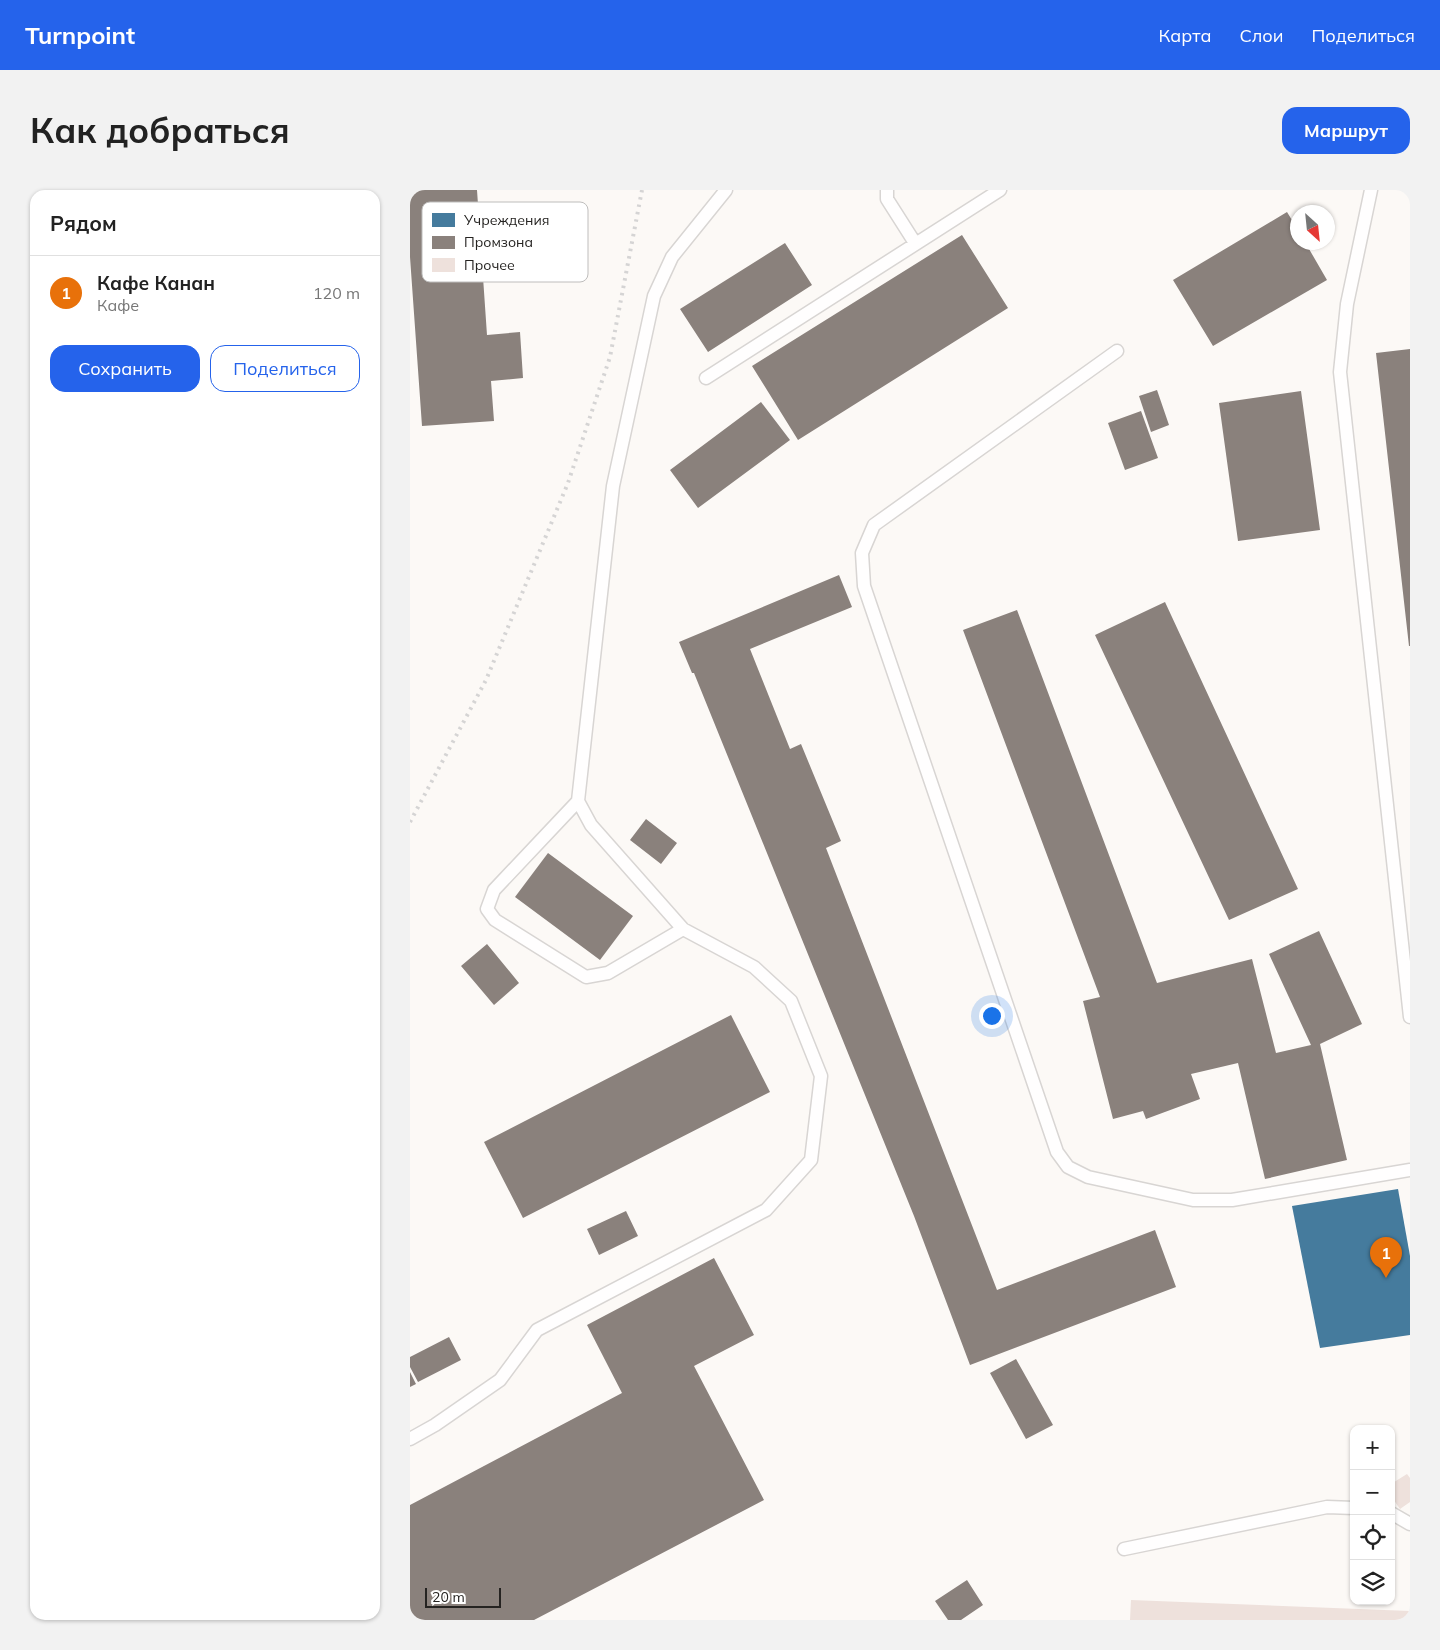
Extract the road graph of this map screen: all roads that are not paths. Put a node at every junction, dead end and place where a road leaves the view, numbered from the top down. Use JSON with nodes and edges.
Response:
{"nodes":[{"id":1,"x":726,"y":190,"type":"edge"},
{"id":2,"x":887,"y":190,"type":"edge"},
{"id":3,"x":1000,"y":190,"type":"edge"},
{"id":4,"x":1371,"y":190,"type":"edge"},
{"id":5,"x":914,"y":243,"type":"junction"},
{"id":6,"x":1117,"y":351,"type":"dead end"},
{"id":7,"x":706,"y":378,"type":"dead end"},
{"id":8,"x":578,"y":800,"type":"junction"},
{"id":9,"x":683,"y":929,"type":"junction"},
{"id":10,"x":1410,"y":1013,"type":"edge"},
{"id":11,"x":1410,"y":1170,"type":"edge"},
{"id":12,"x":410,"y":1439,"type":"edge"},
{"id":13,"x":1350,"y":1508,"type":"edge"},
{"id":14,"x":1394,"y":1515,"type":"edge"},
{"id":15,"x":1410,"y":1524,"type":"edge"},
{"id":16,"x":1124,"y":1549,"type":"dead end"}],
"edges":[{"from":1,"to":8,"type":"lane"},
{"from":2,"to":5,"type":"lane"},
{"from":3,"to":5,"type":"lane"},
{"from":4,"to":10,"type":"lane"},
{"from":5,"to":7,"type":"lane"},
{"from":6,"to":11,"type":"lane"},
{"from":8,"to":9,"type":"lane"},
{"from":8,"to":9,"type":"lane"},
{"from":9,"to":12,"type":"lane"},
{"from":13,"to":16,"type":"lane"},
{"from":14,"to":15,"type":"lane"}]}
